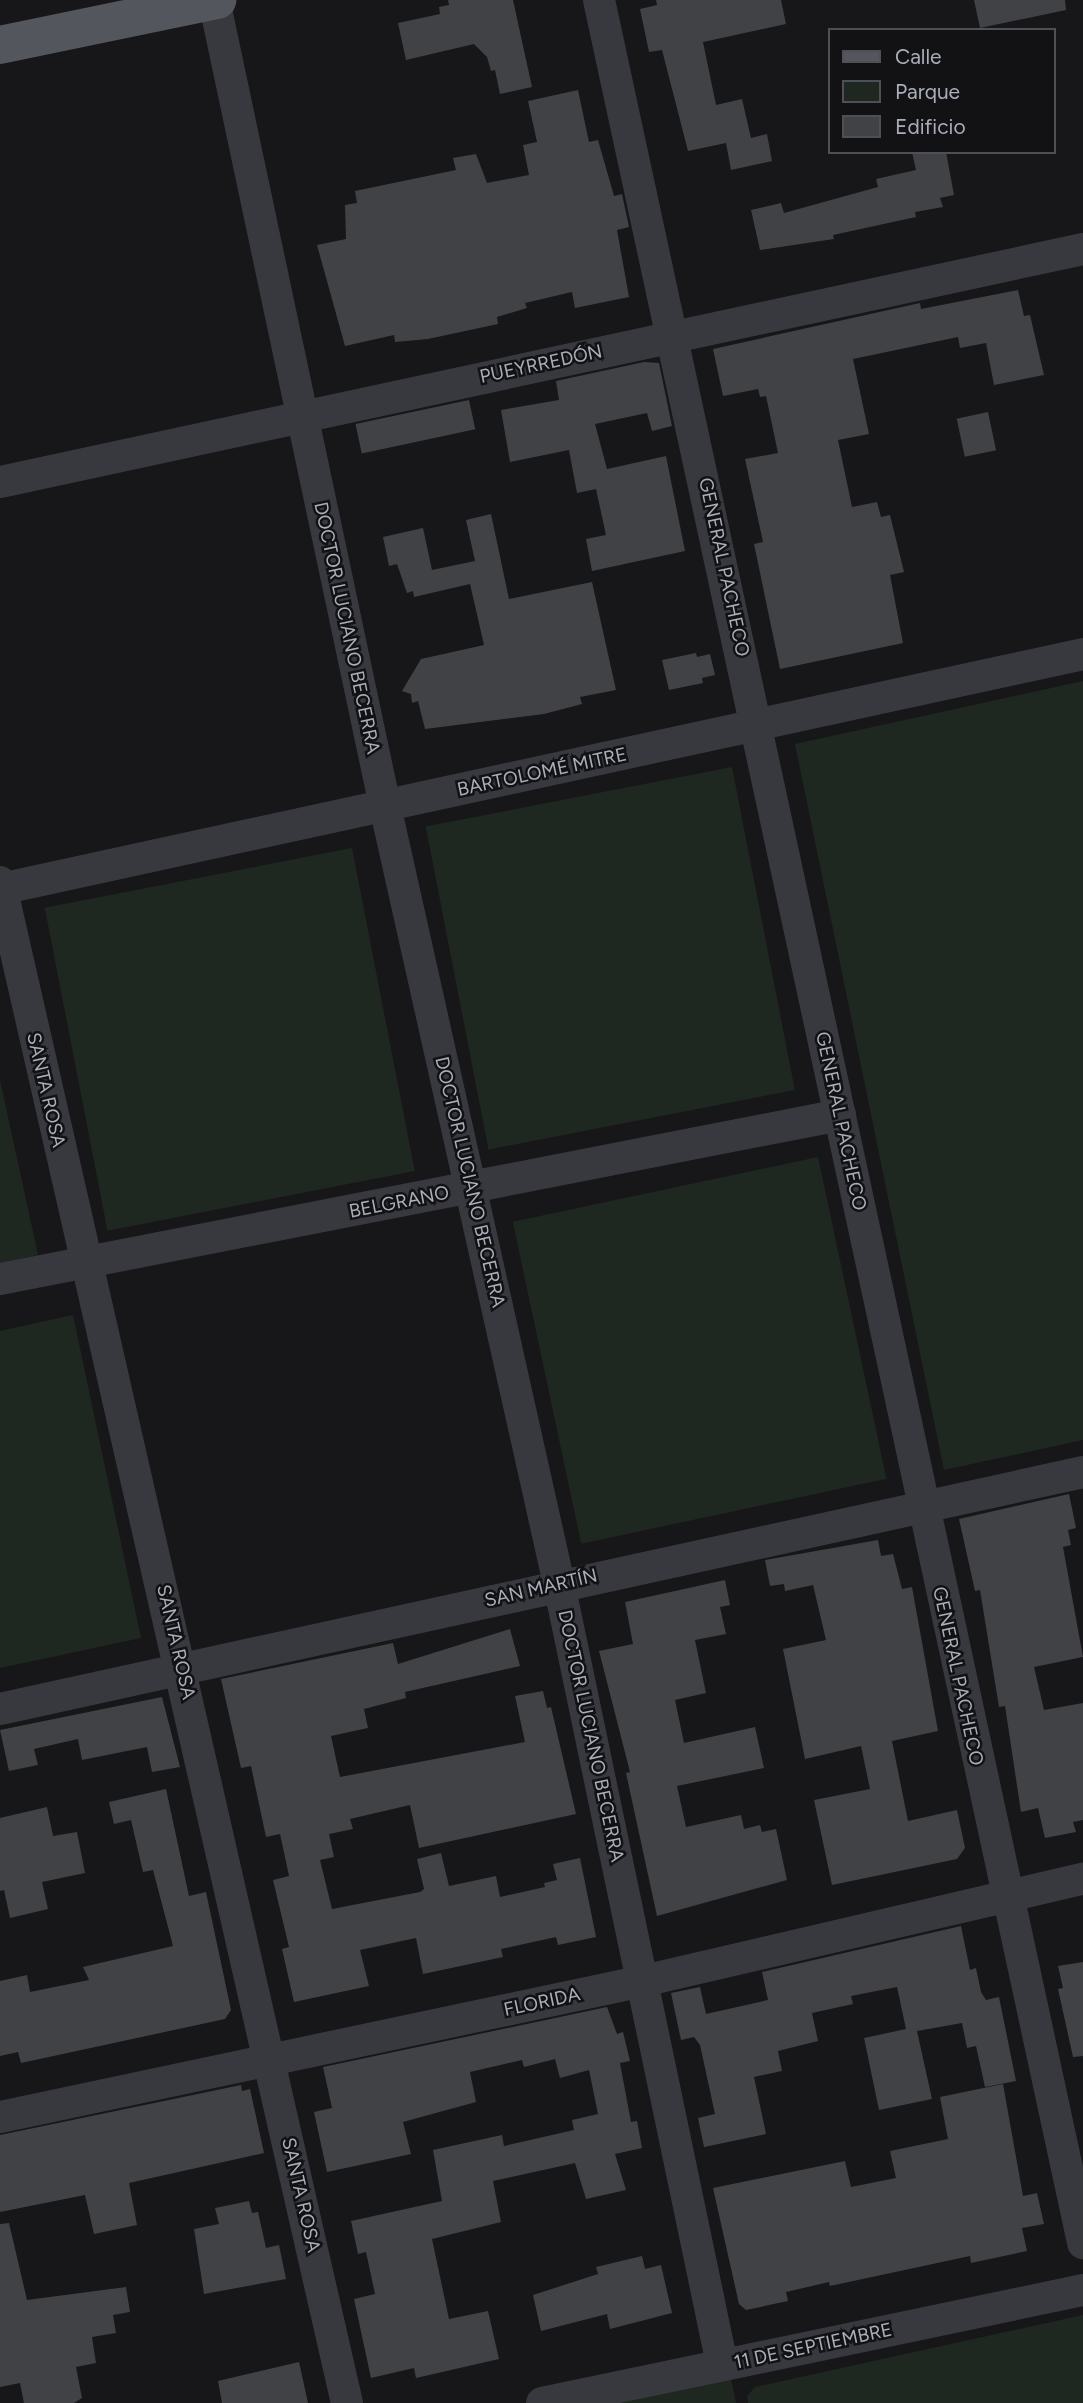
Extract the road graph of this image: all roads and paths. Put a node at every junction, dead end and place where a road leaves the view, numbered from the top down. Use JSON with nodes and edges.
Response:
{"nodes":[{"id":1,"x":215,"y":0,"type":"edge"},
{"id":2,"x":599,"y":0,"type":"edge"},
{"id":3,"x":0,"y":45,"type":"edge"},
{"id":4,"x":1083,"y":249,"type":"edge"},
{"id":5,"x":674,"y":335,"type":"junction"},
{"id":6,"x":301,"y":415,"type":"junction"},
{"id":7,"x":0,"y":482,"type":"edge"},
{"id":8,"x":1083,"y":654,"type":"edge"},
{"id":9,"x":758,"y":725,"type":"junction"},
{"id":10,"x":385,"y":806,"type":"junction"},
{"id":11,"x":1,"y":886,"type":"edge"},
{"id":12,"x":840,"y":1115,"type":"junction"},
{"id":13,"x":472,"y":1187,"type":"junction"},
{"id":14,"x":85,"y":1265,"type":"junction"},
{"id":15,"x":0,"y":1279,"type":"edge"},
{"id":16,"x":1083,"y":1472,"type":"edge"},
{"id":17,"x":921,"y":1507,"type":"junction"},
{"id":18,"x":559,"y":1584,"type":"junction"},
{"id":19,"x":183,"y":1669,"type":"junction"},
{"id":20,"x":0,"y":1709,"type":"edge"},
{"id":21,"x":1083,"y":1879,"type":"edge"},
{"id":22,"x":1005,"y":1897,"type":"junction"},
{"id":23,"x":643,"y":1981,"type":"junction"},
{"id":24,"x":270,"y":2058,"type":"junction"},
{"id":25,"x":0,"y":2117,"type":"edge"},
{"id":26,"x":1083,"y":2243,"type":"edge"},
{"id":27,"x":1083,"y":2290,"type":"edge"},
{"id":28,"x":722,"y":2364,"type":"junction"},
{"id":29,"x":347,"y":2403,"type":"edge"},
{"id":30,"x":542,"y":2403,"type":"edge"}],
"edges":[{"from":1,"to":3,"type":"main road"},
{"from":1,"to":6,"type":"street","name":"DOCTOR LUCIANO BECERRA"},
{"from":2,"to":5,"type":"street","name":"GENERAL PACHECO"},
{"from":4,"to":5,"type":"street","name":"PUEYRREDÓN"},
{"from":5,"to":6,"type":"street","name":"PUEYRREDÓN"},
{"from":5,"to":9,"type":"street","name":"GENERAL PACHECO"},
{"from":6,"to":7,"type":"street","name":"PUEYRREDÓN"},
{"from":6,"to":10,"type":"street","name":"DOCTOR LUCIANO BECERRA"},
{"from":8,"to":9,"type":"street","name":"BARTOLOMÉ MITRE"},
{"from":9,"to":10,"type":"street","name":"BARTOLOMÉ MITRE"},
{"from":9,"to":12,"type":"street","name":"GENERAL PACHECO"},
{"from":10,"to":11,"type":"street","name":"BARTOLOMÉ MITRE"},
{"from":10,"to":13,"type":"street","name":"DOCTOR LUCIANO BECERRA"},
{"from":11,"to":14,"type":"street","name":"SANTA ROSA"},
{"from":12,"to":13,"type":"street","name":"BELGRANO"},
{"from":12,"to":17,"type":"street","name":"GENERAL PACHECO"},
{"from":13,"to":14,"type":"street","name":"BELGRANO"},
{"from":13,"to":18,"type":"street","name":"DOCTOR LUCIANO BECERRA"},
{"from":14,"to":15,"type":"street","name":"BELGRANO"},
{"from":14,"to":19,"type":"street","name":"SANTA ROSA"},
{"from":16,"to":17,"type":"street","name":"SAN MARTÍN"},
{"from":17,"to":18,"type":"street","name":"SAN MARTÍN"},
{"from":17,"to":22,"type":"street","name":"GENERAL PACHECO"},
{"from":18,"to":19,"type":"street","name":"SAN MARTÍN"},
{"from":18,"to":23,"type":"street","name":"DOCTOR LUCIANO BECERRA"},
{"from":19,"to":20,"type":"street","name":"SAN MARTÍN"},
{"from":19,"to":24,"type":"street","name":"SANTA ROSA"},
{"from":21,"to":22,"type":"street","name":"FLORIDA"},
{"from":22,"to":23,"type":"street","name":"FLORIDA"},
{"from":22,"to":26,"type":"street","name":"GENERAL PACHECO"},
{"from":23,"to":24,"type":"street","name":"FLORIDA"},
{"from":23,"to":28,"type":"street","name":"DOCTOR LUCIANO BECERRA"},
{"from":24,"to":25,"type":"street","name":"FLORIDA"},
{"from":24,"to":29,"type":"street","name":"SANTA ROSA"},
{"from":27,"to":28,"type":"street","name":"11 DE SEPTIEMBRE"},
{"from":28,"to":30,"type":"street","name":"11 DE SEPTIEMBRE"}]}
